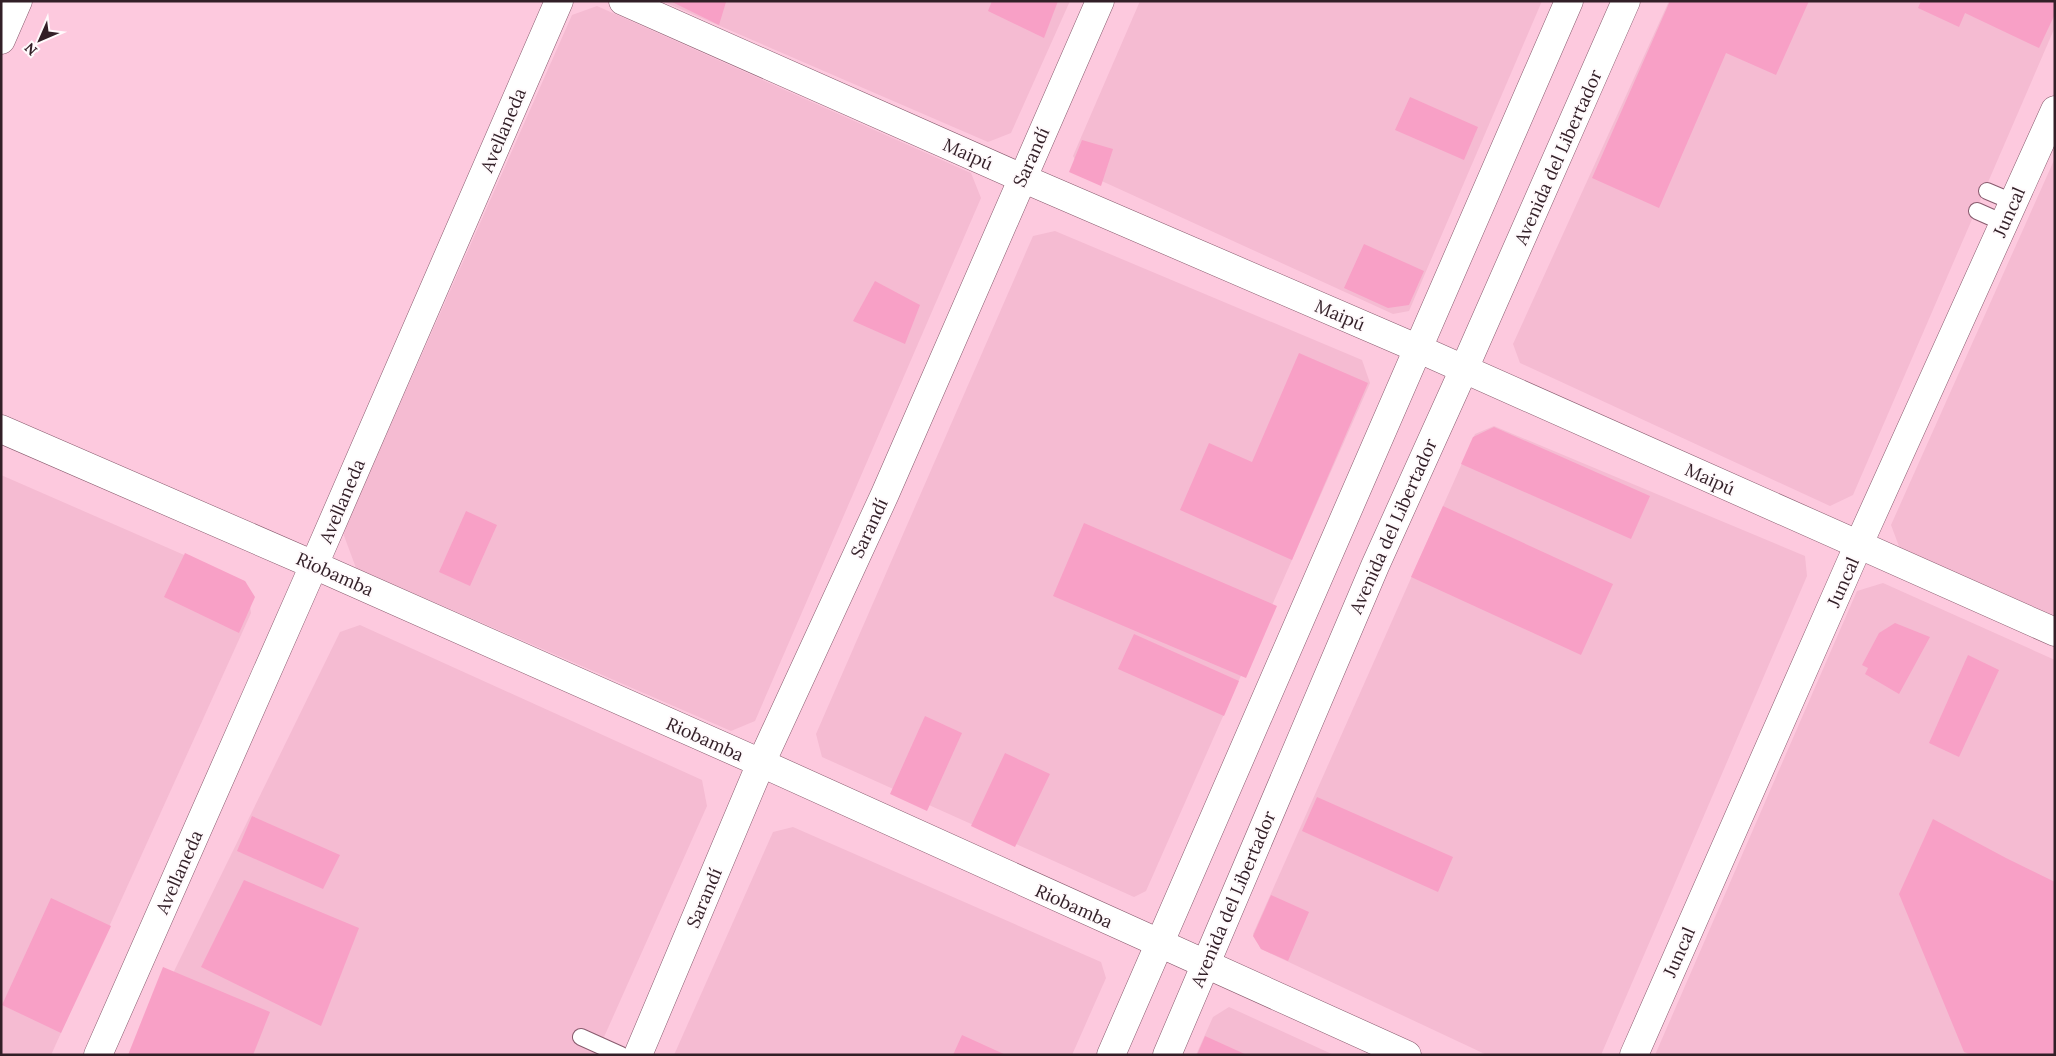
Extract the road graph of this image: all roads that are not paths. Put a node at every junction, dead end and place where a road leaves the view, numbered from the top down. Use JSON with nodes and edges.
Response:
{"nodes":[{"id":1,"x":18,"y":1,"type":"edge"},
{"id":2,"x":558,"y":1,"type":"edge"},
{"id":3,"x":623,"y":1,"type":"edge"},
{"id":4,"x":1100,"y":1,"type":"edge"},
{"id":5,"x":1569,"y":1,"type":"edge"},
{"id":6,"x":1626,"y":1,"type":"edge"},
{"id":7,"x":1,"y":40,"type":"edge"},
{"id":8,"x":2055,"y":110,"type":"edge"},
{"id":9,"x":1022,"y":178,"type":"junction"},
{"id":10,"x":1987,"y":191,"type":"dead end"},
{"id":11,"x":1977,"y":211,"type":"dead end"},
{"id":12,"x":2008,"y":213,"type":"junction"},
{"id":13,"x":1419,"y":349,"type":"junction"},
{"id":14,"x":1464,"y":369,"type":"junction"},
{"id":15,"x":1,"y":429,"type":"edge"},
{"id":16,"x":1858,"y":546,"type":"junction"},
{"id":17,"x":314,"y":565,"type":"junction"},
{"id":18,"x":2055,"y":632,"type":"edge"},
{"id":19,"x":761,"y":764,"type":"junction"},
{"id":20,"x":1160,"y":945,"type":"junction"},
{"id":21,"x":1205,"y":965,"type":"junction"},
{"id":22,"x":581,"y":1037,"type":"dead end"},
{"id":23,"x":98,"y":1055,"type":"edge"},
{"id":24,"x":621,"y":1055,"type":"edge"},
{"id":25,"x":638,"y":1055,"type":"edge"},
{"id":26,"x":1111,"y":1055,"type":"edge"},
{"id":27,"x":1167,"y":1055,"type":"edge"},
{"id":28,"x":1407,"y":1055,"type":"edge"},
{"id":29,"x":1634,"y":1055,"type":"edge"}],
"edges":[{"from":1,"to":7,"type":"street"},
{"from":2,"to":17,"type":"street","name":"Avellaneda"},
{"from":3,"to":9,"type":"street","name":"Maipú"},
{"from":4,"to":9,"type":"street","name":"Sarandí"},
{"from":5,"to":13,"type":"street"},
{"from":6,"to":14,"type":"street","name":"Avenida del Libertador"},
{"from":8,"to":12,"type":"street","name":"Juncal"},
{"from":9,"to":13,"type":"street","name":"Maipú"},
{"from":9,"to":19,"type":"street","name":"Sarandí"},
{"from":10,"to":12,"type":"lane"},
{"from":11,"to":12,"type":"lane"},
{"from":12,"to":16,"type":"street","name":"Juncal"},
{"from":13,"to":14,"type":"street","name":"Maipú"},
{"from":13,"to":20,"type":"street"},
{"from":14,"to":16,"type":"street","name":"Maipú"},
{"from":14,"to":21,"type":"street","name":"Avenida del Libertador"},
{"from":15,"to":17,"type":"street","name":"Riobamba"},
{"from":16,"to":18,"type":"street","name":"Maipú"},
{"from":16,"to":29,"type":"street","name":"Juncal"},
{"from":17,"to":19,"type":"street","name":"Riobamba"},
{"from":17,"to":23,"type":"street","name":"Avellaneda"},
{"from":19,"to":20,"type":"street","name":"Riobamba"},
{"from":19,"to":25,"type":"street","name":"Sarandí"},
{"from":20,"to":21,"type":"street","name":"Riobamba"},
{"from":20,"to":26,"type":"street"},
{"from":21,"to":27,"type":"street","name":"Avenida del Libertador"},
{"from":21,"to":28,"type":"street","name":"Riobamba"},
{"from":22,"to":24,"type":"lane"}]}
